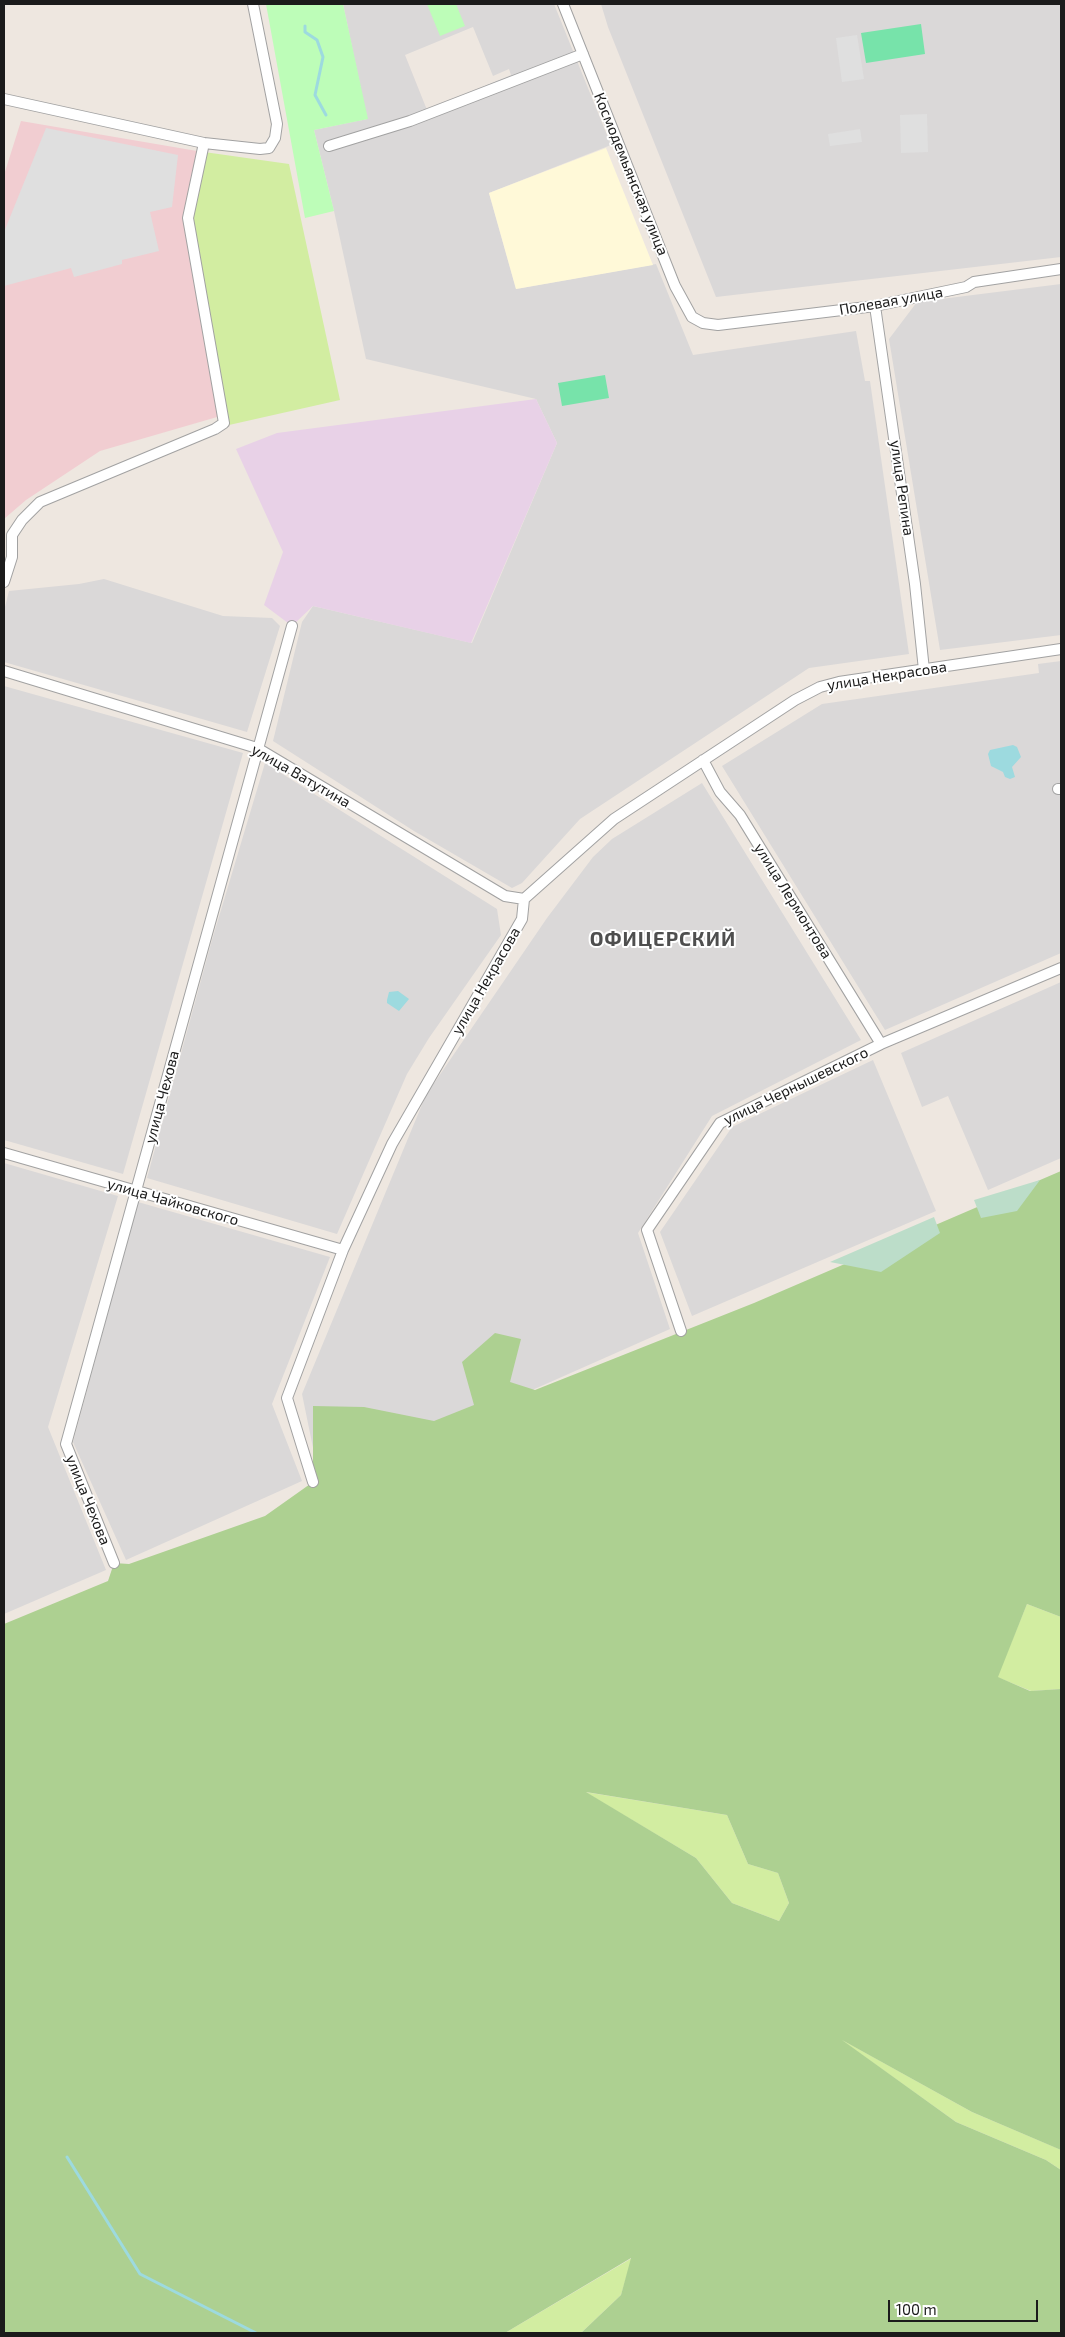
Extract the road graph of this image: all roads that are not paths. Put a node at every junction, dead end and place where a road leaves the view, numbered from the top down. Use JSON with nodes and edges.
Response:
{"nodes":[{"id":1,"x":253,"y":4,"type":"edge"},
{"id":2,"x":563,"y":4,"type":"edge"},
{"id":3,"x":583,"y":54,"type":"junction"},
{"id":4,"x":4,"y":99,"type":"edge"},
{"id":5,"x":204,"y":142,"type":"junction"},
{"id":6,"x":329,"y":146,"type":"dead end"},
{"id":7,"x":1061,"y":269,"type":"edge"},
{"id":8,"x":875,"y":306,"type":"junction"},
{"id":9,"x":718,"y":325,"type":"joint"},
{"id":10,"x":4,"y":582,"type":"edge"},
{"id":11,"x":292,"y":626,"type":"dead end"},
{"id":12,"x":1061,"y":649,"type":"edge"},
{"id":13,"x":924,"y":670,"type":"junction"},
{"id":14,"x":4,"y":671,"type":"edge"},
{"id":15,"x":257,"y":748,"type":"junction"},
{"id":16,"x":703,"y":760,"type":"junction"},
{"id":17,"x":524,"y":899,"type":"junction"},
{"id":18,"x":1061,"y":968,"type":"edge"},
{"id":19,"x":881,"y":1044,"type":"junction"},
{"id":20,"x":4,"y":1152,"type":"edge"},
{"id":21,"x":136,"y":1191,"type":"junction"},
{"id":22,"x":343,"y":1250,"type":"junction"},
{"id":23,"x":681,"y":1330,"type":"dead end"},
{"id":24,"x":313,"y":1482,"type":"dead end"},
{"id":25,"x":114,"y":1563,"type":"dead end"}],
"edges":[{"from":1,"to":5,"type":"street"},
{"from":2,"to":3,"type":"street","name":"Космодемьянская улица"},
{"from":3,"to":6,"type":"street"},
{"from":3,"to":9,"type":"street","name":"Космодемьянская улица"},
{"from":4,"to":5,"type":"street"},
{"from":5,"to":10,"type":"street"},
{"from":7,"to":8,"type":"street","name":"Полевая улица"},
{"from":8,"to":9,"type":"street","name":"Полевая улица"},
{"from":8,"to":13,"type":"street","name":"улица Репина"},
{"from":11,"to":15,"type":"street","name":"улица Чехова"},
{"from":12,"to":13,"type":"street","name":"улица Некрасова"},
{"from":13,"to":16,"type":"street","name":"улица Некрасова"},
{"from":14,"to":15,"type":"street","name":"улица Ватутина"},
{"from":15,"to":17,"type":"street","name":"улица Ватутина"},
{"from":15,"to":21,"type":"street","name":"улица Чехова"},
{"from":16,"to":17,"type":"street","name":"улица Некрасова"},
{"from":16,"to":19,"type":"street","name":"улица Лермонтова"},
{"from":17,"to":22,"type":"street","name":"улица Некрасова"},
{"from":18,"to":19,"type":"street","name":"улица Чернышевского"},
{"from":19,"to":23,"type":"street","name":"улица Чернышевского"},
{"from":20,"to":21,"type":"street","name":"улица Чайковского"},
{"from":21,"to":22,"type":"street","name":"улица Чайковского"},
{"from":21,"to":25,"type":"street","name":"улица Чехова"},
{"from":22,"to":24,"type":"street","name":"улица Некрасова"}]}
